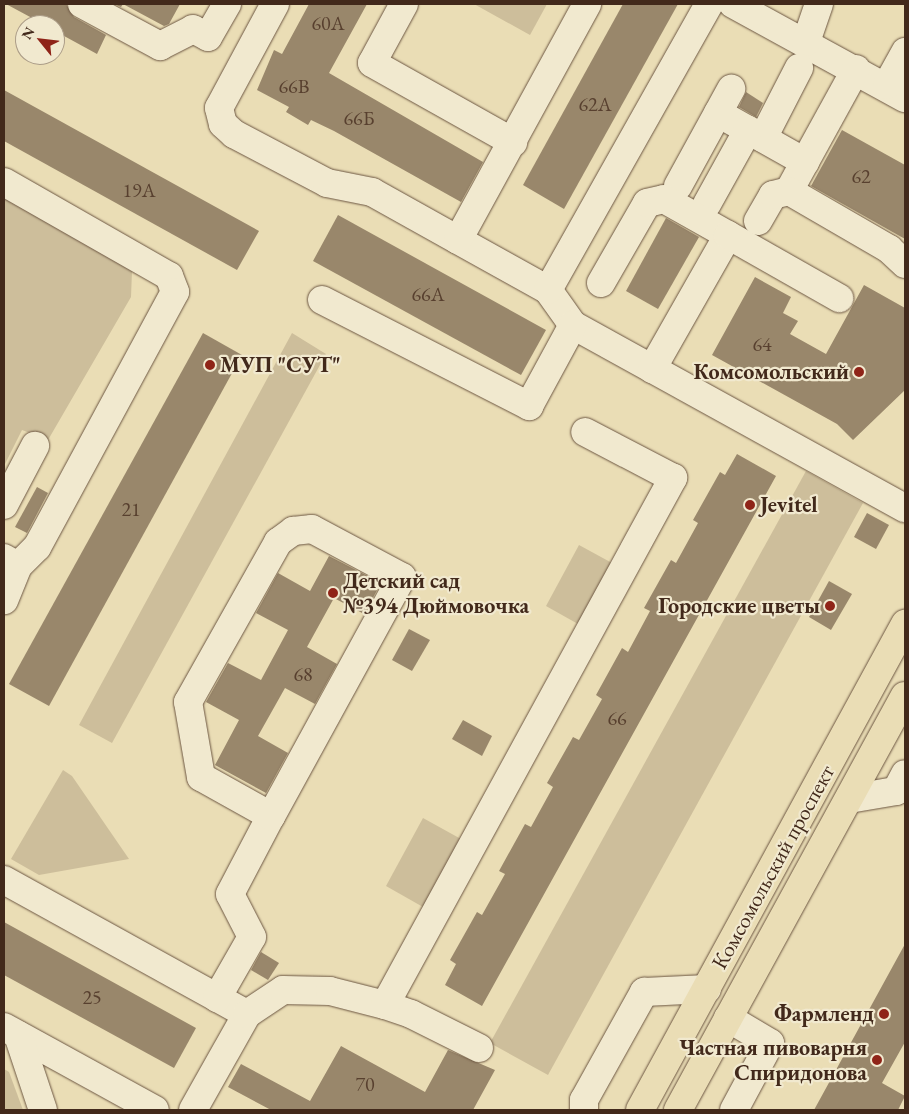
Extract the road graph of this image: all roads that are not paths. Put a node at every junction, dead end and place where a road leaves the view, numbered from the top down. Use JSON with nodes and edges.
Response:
{"nodes":[{"id":1,"x":82,"y":4,"type":"edge"},
{"id":2,"x":226,"y":4,"type":"edge"},
{"id":3,"x":274,"y":4,"type":"edge"},
{"id":4,"x":404,"y":4,"type":"edge"},
{"id":5,"x":587,"y":4,"type":"edge"},
{"id":6,"x":709,"y":4,"type":"edge"},
{"id":7,"x":733,"y":4,"type":"edge"},
{"id":8,"x":819,"y":4,"type":"edge"},
{"id":9,"x":208,"y":37,"type":"junction"},
{"id":10,"x":806,"y":42,"type":"junction"},
{"id":11,"x":905,"y":52,"type":"edge"},
{"id":12,"x":245,"y":57,"type":"junction"},
{"id":13,"x":799,"y":68,"type":"dead end"},
{"id":14,"x":856,"y":69,"type":"junction"},
{"id":15,"x":731,"y":89,"type":"dead end"},
{"id":16,"x":896,"y":91,"type":"edge"},
{"id":17,"x":718,"y":113,"type":"junction"},
{"id":18,"x":755,"y":134,"type":"junction"},
{"id":19,"x":512,"y":142,"type":"junction"},
{"id":20,"x":805,"y":162,"type":"junction"},
{"id":21,"x":4,"y":182,"type":"edge"},
{"id":22,"x":678,"y":186,"type":"dead end"},
{"id":23,"x":789,"y":191,"type":"junction"},
{"id":24,"x":706,"y":204,"type":"dead end"},
{"id":25,"x":758,"y":220,"type":"dead end"},
{"id":26,"x":728,"y":236,"type":"junction"},
{"id":27,"x":458,"y":240,"type":"junction"},
{"id":28,"x":905,"y":264,"type":"edge"},
{"id":29,"x":601,"y":283,"type":"dead end"},
{"id":30,"x":548,"y":290,"type":"junction"},
{"id":31,"x":839,"y":298,"type":"dead end"},
{"id":32,"x":322,"y":300,"type":"dead end"},
{"id":33,"x":573,"y":325,"type":"junction"},
{"id":34,"x":652,"y":369,"type":"junction"},
{"id":35,"x":585,"y":432,"type":"dead end"},
{"id":36,"x":35,"y":446,"type":"dead end"},
{"id":37,"x":4,"y":505,"type":"edge"},
{"id":38,"x":905,"y":508,"type":"edge"},
{"id":39,"x":11,"y":562,"type":"edge"},
{"id":40,"x":4,"y":600,"type":"edge"},
{"id":41,"x":905,"y":624,"type":"edge"},
{"id":42,"x":905,"y":696,"type":"edge"},
{"id":43,"x":905,"y":774,"type":"edge"},
{"id":44,"x":849,"y":799,"type":"junction"},
{"id":45,"x":271,"y":816,"type":"junction"},
{"id":46,"x":4,"y":880,"type":"edge"},
{"id":47,"x":707,"y":989,"type":"junction"},
{"id":48,"x":217,"y":998,"type":"junction"},
{"id":49,"x":385,"y":1006,"type":"junction"},
{"id":50,"x":694,"y":1012,"type":"junction"},
{"id":51,"x":246,"y":1014,"type":"junction"},
{"id":52,"x":728,"y":1018,"type":"junction"},
{"id":53,"x":11,"y":1031,"type":"edge"},
{"id":54,"x":479,"y":1048,"type":"dead end"},
{"id":55,"x":43,"y":1110,"type":"edge"},
{"id":56,"x":156,"y":1110,"type":"edge"},
{"id":57,"x":193,"y":1110,"type":"edge"},
{"id":58,"x":584,"y":1110,"type":"edge"},
{"id":59,"x":640,"y":1110,"type":"edge"},
{"id":60,"x":673,"y":1110,"type":"edge"},
{"id":61,"x":678,"y":1110,"type":"edge"},
{"id":62,"x":734,"y":1110,"type":"edge"}],
"edges":[{"from":1,"to":9,"type":"lane"},
{"from":2,"to":9,"type":"lane"},
{"from":3,"to":12,"type":"lane"},
{"from":4,"to":19,"type":"lane"},
{"from":5,"to":19,"type":"lane"},
{"from":6,"to":30,"type":"lane"},
{"from":7,"to":10,"type":"lane"},
{"from":8,"to":10,"type":"lane"},
{"from":9,"to":12,"type":"lane"},
{"from":10,"to":14,"type":"lane"},
{"from":11,"to":16,"type":"lane"},
{"from":12,"to":27,"type":"lane"},
{"from":13,"to":18,"type":"lane"},
{"from":14,"to":16,"type":"lane"},
{"from":14,"to":20,"type":"lane"},
{"from":15,"to":17,"type":"lane"},
{"from":17,"to":18,"type":"lane"},
{"from":17,"to":22,"type":"lane"},
{"from":18,"to":20,"type":"lane"},
{"from":18,"to":24,"type":"lane"},
{"from":19,"to":27,"type":"lane"},
{"from":20,"to":23,"type":"lane"},
{"from":21,"to":39,"type":"lane"},
{"from":23,"to":25,"type":"lane"},
{"from":23,"to":28,"type":"lane"},
{"from":26,"to":29,"type":"lane"},
{"from":26,"to":31,"type":"lane"},
{"from":26,"to":34,"type":"lane"},
{"from":27,"to":30,"type":"lane"},
{"from":30,"to":33,"type":"lane"},
{"from":32,"to":33,"type":"lane"},
{"from":33,"to":34,"type":"lane"},
{"from":34,"to":38,"type":"lane"},
{"from":35,"to":49,"type":"lane"},
{"from":36,"to":37,"type":"lane"},
{"from":39,"to":40,"type":"lane"},
{"from":41,"to":47,"type":"main road","name":"Комсомольский проспект"},
{"from":42,"to":44,"type":"main road","name":"Комсомольский проспект"},
{"from":43,"to":44,"type":"lane"},
{"from":44,"to":52,"type":"main road","name":"Комсомольский проспект"},
{"from":45,"to":45,"type":"lane"},
{"from":45,"to":48,"type":"lane"},
{"from":46,"to":48,"type":"lane"},
{"from":47,"to":50,"type":"main road","name":"Комсомольский проспект"},
{"from":47,"to":58,"type":"lane"},
{"from":48,"to":51,"type":"lane"},
{"from":49,"to":51,"type":"lane"},
{"from":49,"to":54,"type":"lane"},
{"from":50,"to":59,"type":"main road","name":"Комсомольский проспект"},
{"from":50,"to":60,"type":"main road"},
{"from":51,"to":57,"type":"lane"},
{"from":52,"to":61,"type":"main road","name":"Комсомольский проспект"},
{"from":52,"to":62,"type":"lane"},
{"from":53,"to":55,"type":"lane"},
{"from":53,"to":56,"type":"lane"}]}
